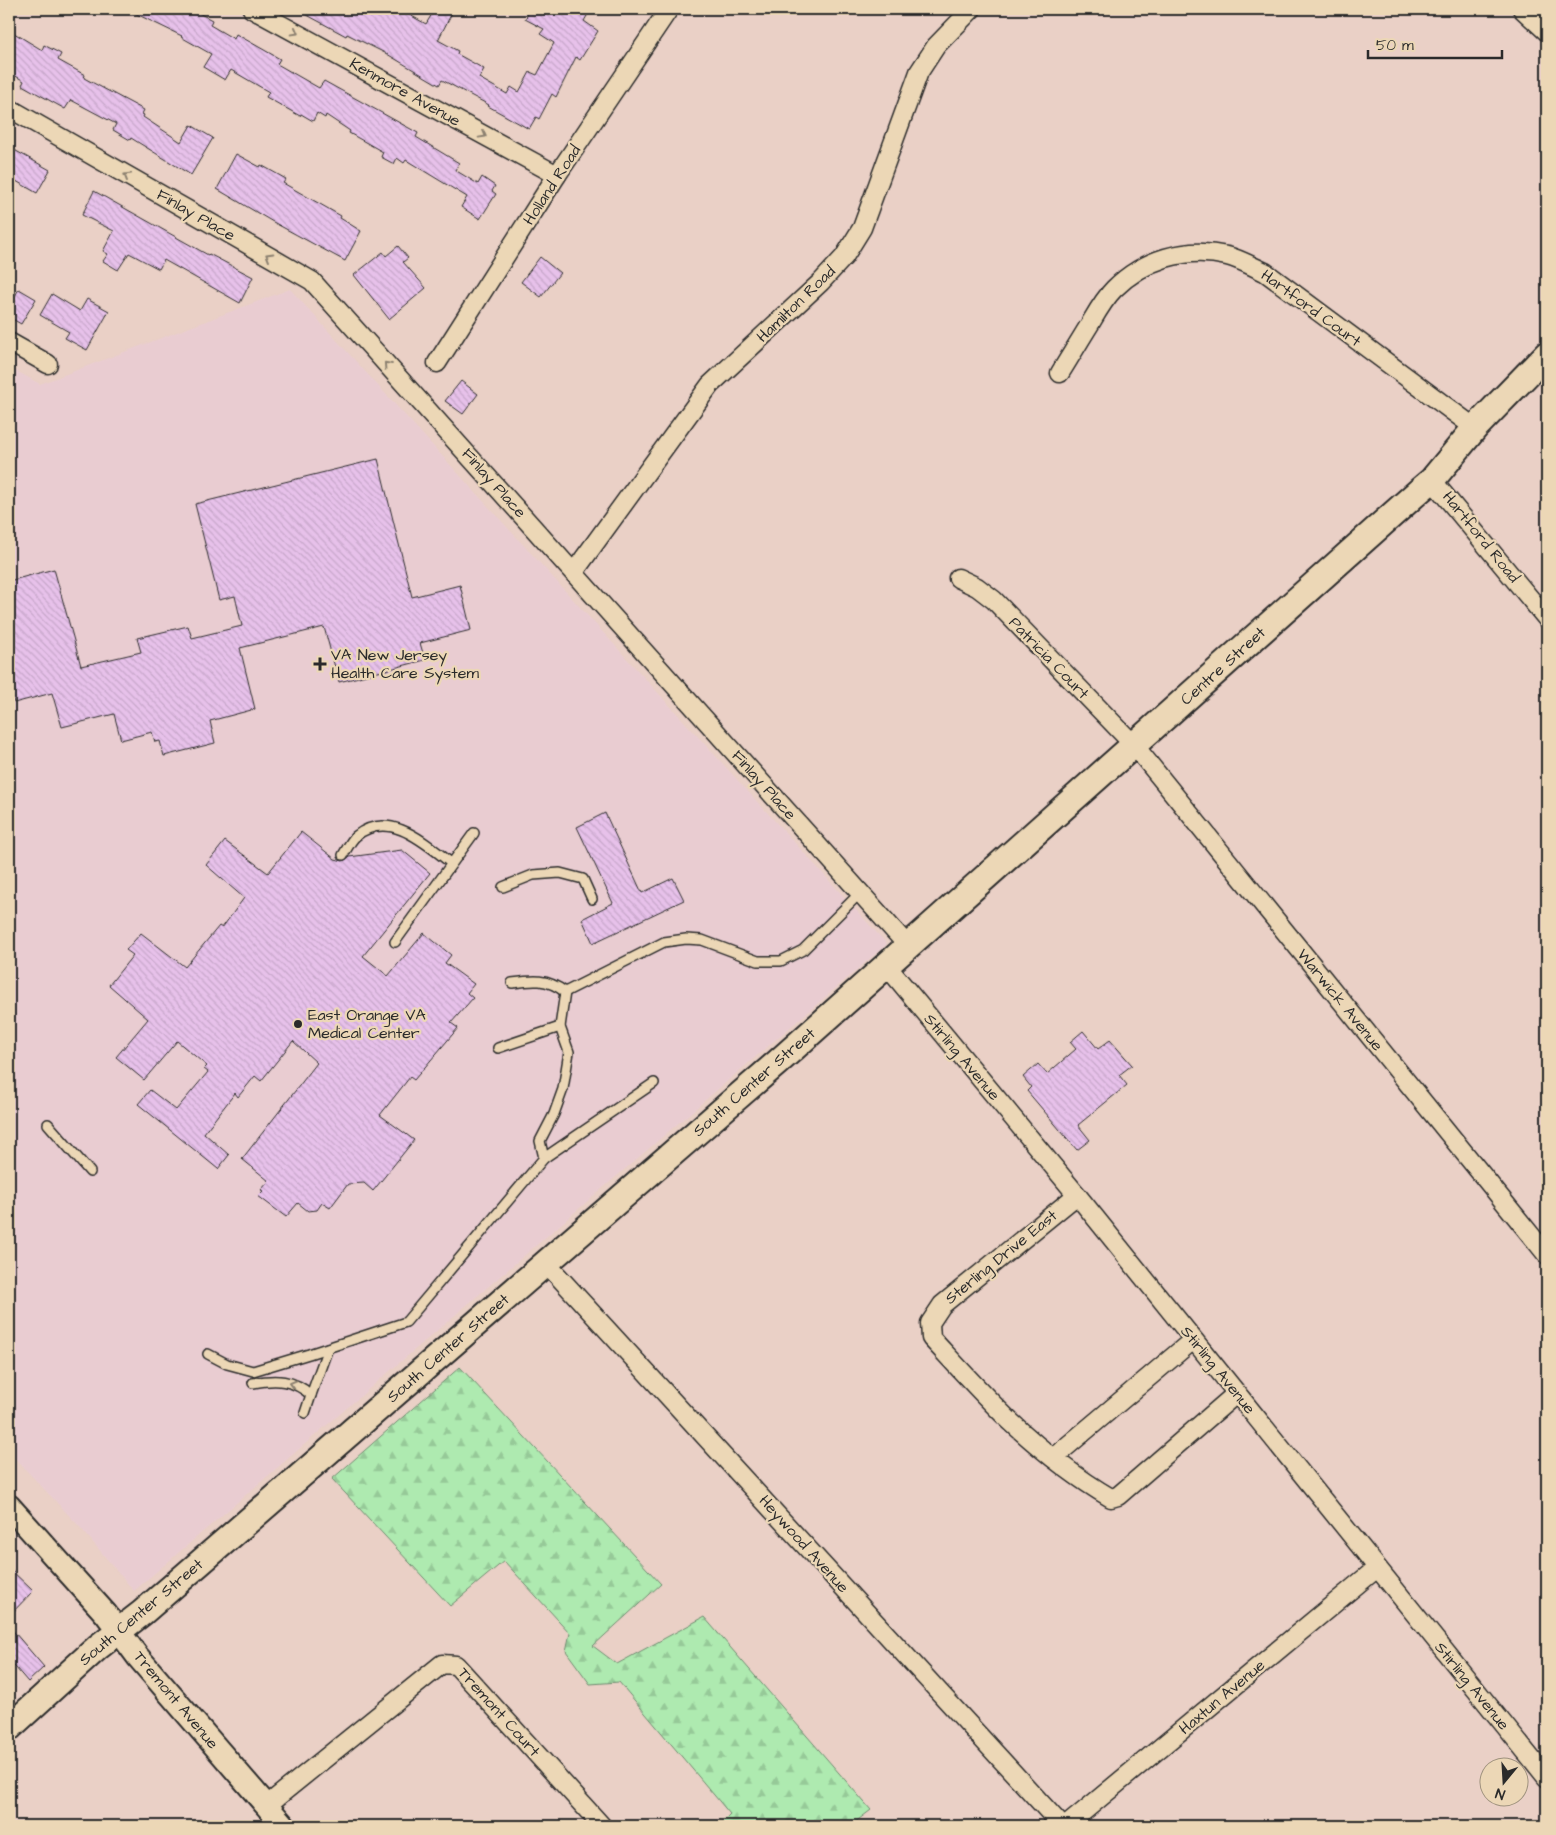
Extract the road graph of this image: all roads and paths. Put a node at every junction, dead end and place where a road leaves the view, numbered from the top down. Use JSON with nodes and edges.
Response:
{"nodes":[{"id":1,"x":252,"y":9,"type":"edge"},
{"id":2,"x":668,"y":9,"type":"edge"},
{"id":3,"x":972,"y":9,"type":"edge"},
{"id":4,"x":1522,"y":9,"type":"edge"},
{"id":5,"x":1547,"y":32,"type":"edge"},
{"id":6,"x":9,"y":108,"type":"edge"},
{"id":7,"x":558,"y":175,"type":"junction"},
{"id":8,"x":9,"y":342,"type":"edge"},
{"id":9,"x":1547,"y":354,"type":"edge"},
{"id":10,"x":437,"y":363,"type":"dead end"},
{"id":11,"x":48,"y":364,"type":"dead end"},
{"id":12,"x":1060,"y":373,"type":"dead end"},
{"id":13,"x":1475,"y":428,"type":"junction"},
{"id":14,"x":1432,"y":480,"type":"junction"},
{"id":15,"x":574,"y":572,"type":"junction"},
{"id":16,"x":958,"y":578,"type":"dead end"},
{"id":17,"x":1547,"y":619,"type":"edge"},
{"id":18,"x":1134,"y":745,"type":"junction"},
{"id":19,"x":474,"y":833,"type":"dead end"},
{"id":20,"x":343,"y":855,"type":"dead end"},
{"id":21,"x":451,"y":863,"type":"junction"},
{"id":22,"x":503,"y":888,"type":"dead end"},
{"id":23,"x":860,"y":893,"type":"junction"},
{"id":24,"x":592,"y":899,"type":"dead end"},
{"id":25,"x":395,"y":942,"type":"dead end"},
{"id":26,"x":908,"y":946,"type":"junction"},
{"id":27,"x":886,"y":965,"type":"junction"},
{"id":28,"x":512,"y":983,"type":"dead end"},
{"id":29,"x":565,"y":992,"type":"junction"},
{"id":30,"x":560,"y":1027,"type":"junction"},
{"id":31,"x":498,"y":1048,"type":"dead end"},
{"id":32,"x":654,"y":1083,"type":"dead end"},
{"id":33,"x":48,"y":1124,"type":"dead end"},
{"id":34,"x":544,"y":1158,"type":"junction"},
{"id":35,"x":90,"y":1172,"type":"dead end"},
{"id":36,"x":1077,"y":1195,"type":"junction"},
{"id":37,"x":1547,"y":1255,"type":"edge"},
{"id":38,"x":546,"y":1263,"type":"junction"},
{"id":39,"x":1193,"y":1340,"type":"junction"},
{"id":40,"x":328,"y":1348,"type":"junction"},
{"id":41,"x":208,"y":1354,"type":"dead end"},
{"id":42,"x":253,"y":1383,"type":"dead end"},
{"id":43,"x":1237,"y":1393,"type":"junction"},
{"id":44,"x":311,"y":1396,"type":"junction"},
{"id":45,"x":305,"y":1413,"type":"dead end"},
{"id":46,"x":1053,"y":1458,"type":"junction"},
{"id":47,"x":9,"y":1506,"type":"edge"},
{"id":48,"x":1376,"y":1568,"type":"junction"},
{"id":49,"x":120,"y":1631,"type":"junction"},
{"id":50,"x":9,"y":1728,"type":"edge"},
{"id":51,"x":1547,"y":1778,"type":"edge"},
{"id":52,"x":266,"y":1806,"type":"junction"},
{"id":53,"x":284,"y":1826,"type":"edge"},
{"id":54,"x":602,"y":1826,"type":"edge"},
{"id":55,"x":1062,"y":1826,"type":"edge"},
{"id":56,"x":1066,"y":1826,"type":"edge"}],
"edges":[{"from":1,"to":7,"type":"street","name":"Kenmore Avenue","one_way":true},
{"from":2,"to":7,"type":"street","name":"Holland Road"},
{"from":3,"to":15,"type":"street","name":"Hamilton Road"},
{"from":4,"to":5,"type":"street"},
{"from":15,"to":6,"type":"street","name":"Finlay Place","one_way":true},
{"from":7,"to":10,"type":"street","name":"Holland Road"},
{"from":8,"to":11,"type":"street"},
{"from":9,"to":13,"type":"main road","name":"Centre Street"},
{"from":12,"to":13,"type":"street","name":"Hartford Court"},
{"from":13,"to":14,"type":"main road","name":"Centre Street"},
{"from":14,"to":17,"type":"street","name":"Hartford Road"},
{"from":14,"to":18,"type":"main road","name":"Centre Street"},
{"from":15,"to":23,"type":"street","name":"Finlay Place"},
{"from":16,"to":18,"type":"street","name":"Patricia Court"},
{"from":18,"to":26,"type":"main road","name":"Centre Street"},
{"from":18,"to":37,"type":"street","name":"Warwick Avenue"},
{"from":19,"to":21,"type":"lane"},
{"from":20,"to":21,"type":"lane"},
{"from":21,"to":25,"type":"lane"},
{"from":22,"to":24,"type":"lane"},
{"from":23,"to":26,"type":"street","name":"Finlay Place"},
{"from":23,"to":29,"type":"lane"},
{"from":26,"to":27,"type":"main road","name":"Centre Street"},
{"from":27,"to":36,"type":"street","name":"Stirling Avenue"},
{"from":27,"to":38,"type":"main road","name":"South Center Street"},
{"from":28,"to":29,"type":"lane"},
{"from":29,"to":30,"type":"lane"},
{"from":30,"to":31,"type":"lane"},
{"from":30,"to":34,"type":"lane"},
{"from":32,"to":34,"type":"lane"},
{"from":33,"to":35,"type":"lane"},
{"from":34,"to":40,"type":"lane"},
{"from":36,"to":39,"type":"street","name":"Stirling Avenue"},
{"from":36,"to":46,"type":"street","name":"Sterling Drive East"},
{"from":38,"to":49,"type":"main road","name":"South Center Street"},
{"from":38,"to":55,"type":"street","name":"Heywood Avenue"},
{"from":39,"to":43,"type":"street","name":"Stirling Avenue"},
{"from":39,"to":46,"type":"street"},
{"from":40,"to":41,"type":"lane"},
{"from":40,"to":44,"type":"lane"},
{"from":44,"to":42,"type":"lane","one_way":true},
{"from":43,"to":46,"type":"street"},
{"from":43,"to":48,"type":"street","name":"Stirling Avenue"},
{"from":44,"to":45,"type":"lane"},
{"from":47,"to":49,"type":"street","name":"Tremont Avenue"},
{"from":48,"to":51,"type":"street","name":"Stirling Avenue"},
{"from":48,"to":56,"type":"street","name":"Haxtun Avenue"},
{"from":49,"to":50,"type":"main road","name":"South Center Street"},
{"from":49,"to":52,"type":"street","name":"Tremont Avenue"},
{"from":52,"to":53,"type":"street","name":"Tremont Avenue"},
{"from":52,"to":54,"type":"street","name":"Tremont Court"}]}
